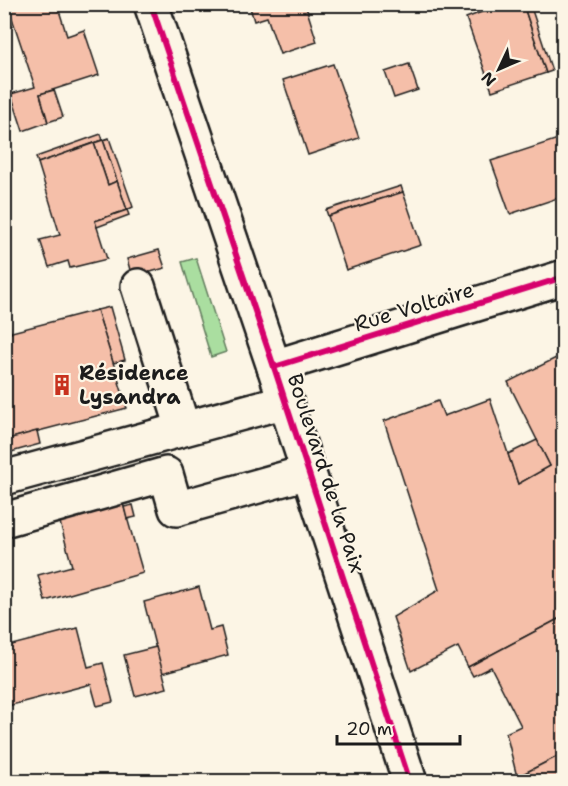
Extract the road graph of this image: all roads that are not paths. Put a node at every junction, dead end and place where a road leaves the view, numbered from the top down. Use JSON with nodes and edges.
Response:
{"nodes":[{"id":1,"x":151,"y":4,"type":"edge"},
{"id":2,"x":564,"y":277,"type":"edge"},
{"id":3,"x":138,"y":286,"type":"dead end"},
{"id":4,"x":274,"y":367,"type":"junction"},
{"id":5,"x":286,"y":401,"type":"junction"},
{"id":6,"x":183,"y":428,"type":"junction"},
{"id":7,"x":308,"y":472,"type":"junction"},
{"id":8,"x":4,"y":478,"type":"edge"},
{"id":9,"x":4,"y":520,"type":"edge"},
{"id":10,"x":410,"y":782,"type":"edge"}],
"edges":[{"from":1,"to":4,"type":"main road","name":"Boulevard de la Paix"},
{"from":2,"to":4,"type":"main road","name":"Rue Voltaire"},
{"from":3,"to":6,"type":"main road"},
{"from":4,"to":5,"type":"main road","name":"Boulevard de la Paix"},
{"from":5,"to":6,"type":"main road"},
{"from":5,"to":7,"type":"main road","name":"Boulevard de la Paix"},
{"from":6,"to":8,"type":"main road"},
{"from":7,"to":9,"type":"main road"},
{"from":7,"to":10,"type":"main road","name":"Boulevard de la Paix"}]}
